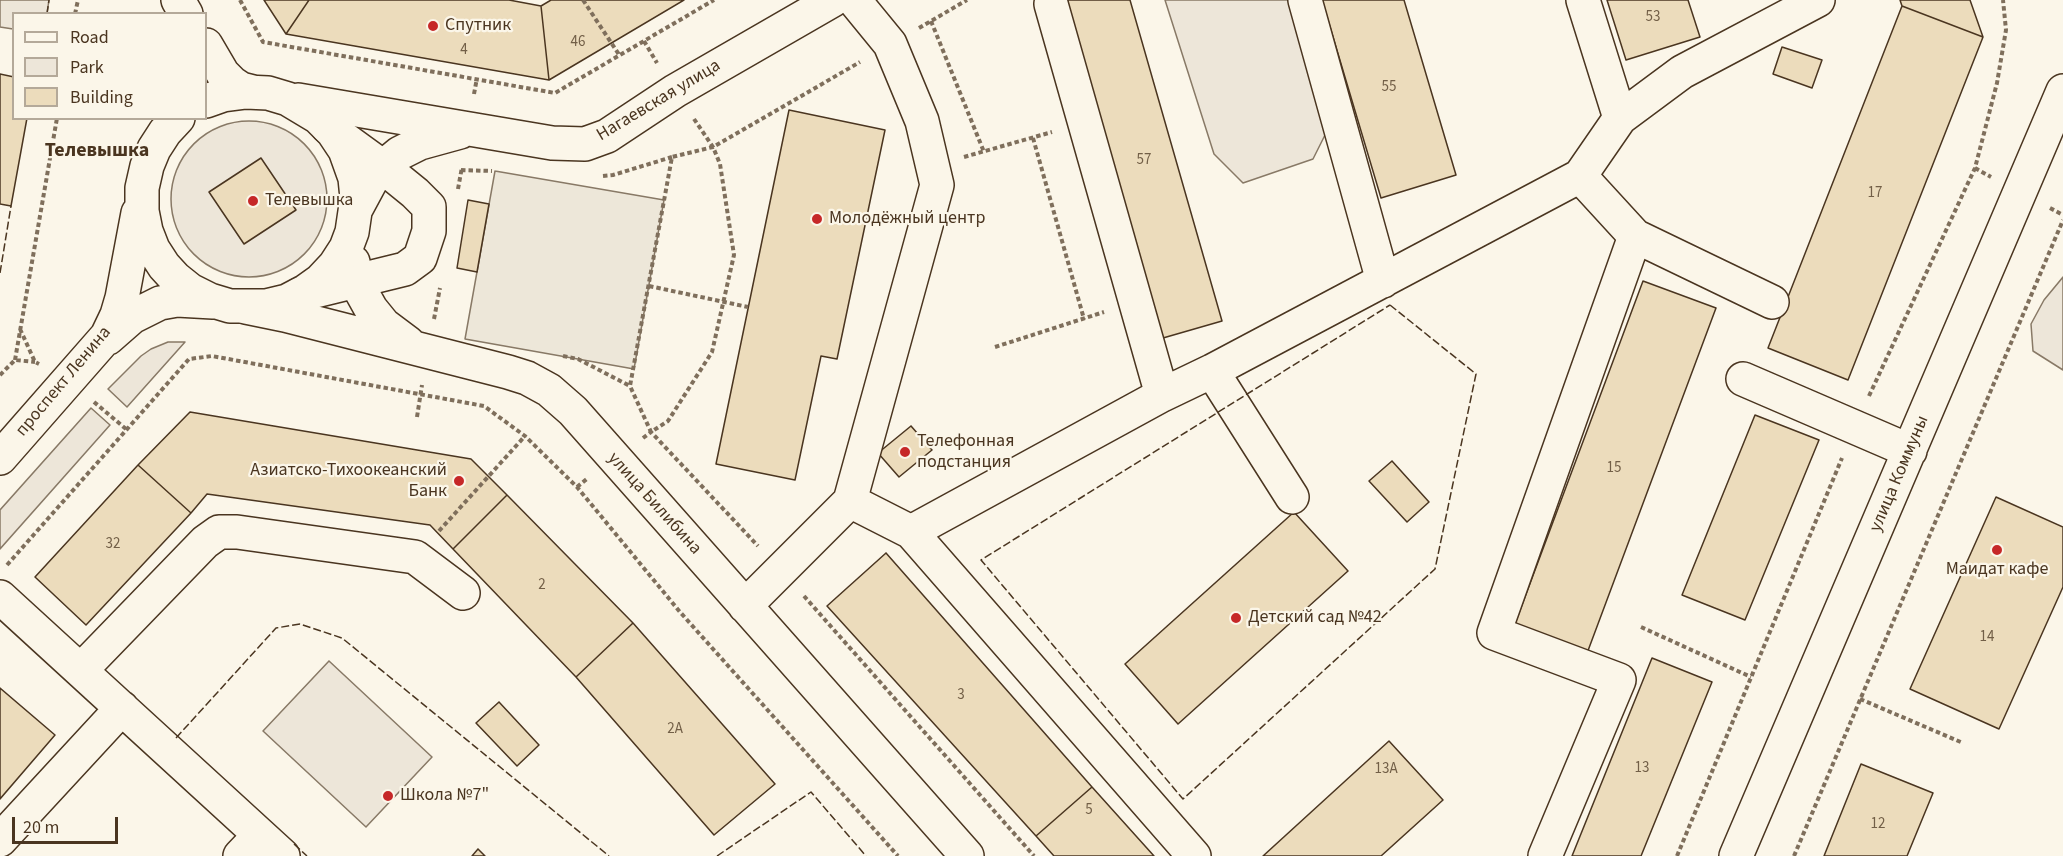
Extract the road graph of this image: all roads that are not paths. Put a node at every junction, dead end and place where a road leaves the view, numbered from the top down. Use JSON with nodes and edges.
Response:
{"nodes":[{"id":1,"x":832,"y":0,"type":"edge"},
{"id":2,"x":854,"y":0,"type":"edge"},
{"id":3,"x":1305,"y":0,"type":"edge"},
{"id":4,"x":1583,"y":0,"type":"edge"},
{"id":5,"x":1818,"y":0,"type":"edge"},
{"id":6,"x":1051,"y":3,"type":"dead end"},
{"id":7,"x":207,"y":47,"type":"edge"},
{"id":8,"x":2063,"y":91,"type":"edge"},
{"id":9,"x":267,"y":94,"type":"junction"},
{"id":10,"x":207,"y":101,"type":"edge"},
{"id":11,"x":1620,"y":118,"type":"junction"},
{"id":12,"x":155,"y":120,"type":"edge"},
{"id":13,"x":176,"y":120,"type":"edge"},
{"id":14,"x":328,"y":127,"type":"junction"},
{"id":15,"x":468,"y":129,"type":"junction"},
{"id":16,"x":383,"y":167,"type":"junction"},
{"id":17,"x":1580,"y":176,"type":"junction"},
{"id":18,"x":144,"y":181,"type":"junction"},
{"id":19,"x":355,"y":219,"type":"junction"},
{"id":20,"x":1635,"y":236,"type":"junction"},
{"id":21,"x":1383,"y":280,"type":"junction"},
{"id":22,"x":356,"y":282,"type":"junction"},
{"id":23,"x":299,"y":295,"type":"junction"},
{"id":24,"x":1772,"y":302,"type":"dead end"},
{"id":25,"x":231,"y":305,"type":"junction"},
{"id":26,"x":98,"y":347,"type":"junction"},
{"id":27,"x":428,"y":352,"type":"junction"},
{"id":28,"x":1212,"y":371,"type":"junction"},
{"id":29,"x":1743,"y":380,"type":"dead end"},
{"id":30,"x":1162,"y":395,"type":"junction"},
{"id":31,"x":1910,"y":451,"type":"junction"},
{"id":32,"x":0,"y":458,"type":"edge"},
{"id":33,"x":1292,"y":497,"type":"dead end"},
{"id":34,"x":850,"y":501,"type":"junction"},
{"id":35,"x":911,"y":532,"type":"junction"},
{"id":36,"x":463,"y":593,"type":"dead end"},
{"id":37,"x":0,"y":597,"type":"edge"},
{"id":38,"x":745,"y":606,"type":"junction"},
{"id":39,"x":81,"y":670,"type":"junction"},
{"id":40,"x":122,"y":708,"type":"junction"},
{"id":41,"x":0,"y":840,"type":"edge"},
{"id":42,"x":261,"y":849,"type":"edge"},
{"id":43,"x":967,"y":856,"type":"edge"},
{"id":44,"x":1194,"y":856,"type":"edge"},
{"id":45,"x":1545,"y":856,"type":"edge"},
{"id":46,"x":1736,"y":856,"type":"edge"}],
"edges":[{"from":1,"to":15,"type":"street","name":"Нагаевская улица"},
{"from":2,"to":34,"type":"street"},
{"from":3,"to":21,"type":"street"},
{"from":4,"to":11,"type":"street"},
{"from":5,"to":11,"type":"street"},
{"from":6,"to":30,"type":"street"},
{"from":7,"to":9,"type":"street"},
{"from":8,"to":31,"type":"street","name":"улица Коммуны"},
{"from":9,"to":10,"type":"street"},
{"from":9,"to":14,"type":"street"},
{"from":9,"to":15,"type":"street"},
{"from":11,"to":17,"type":"street"},
{"from":12,"to":18,"type":"street"},
{"from":13,"to":18,"type":"street"},
{"from":14,"to":16,"type":"street"},
{"from":14,"to":19,"type":"street"},
{"from":15,"to":16,"type":"street","name":"Нагаевская улица"},
{"from":16,"to":19,"type":"street","name":"Нагаевская улица"},
{"from":16,"to":22,"type":"street"},
{"from":17,"to":20,"type":"street"},
{"from":17,"to":21,"type":"street"},
{"from":18,"to":25,"type":"street"},
{"from":18,"to":26,"type":"street","name":"проспект Ленина"},
{"from":19,"to":22,"type":"street"},
{"from":19,"to":23,"type":"street","name":"Нагаевская улица"},
{"from":20,"to":24,"type":"street"},
{"from":20,"to":45,"type":"street"},
{"from":21,"to":28,"type":"street"},
{"from":22,"to":23,"type":"street"},
{"from":22,"to":27,"type":"street"},
{"from":23,"to":25,"type":"street"},
{"from":25,"to":26,"type":"street"},
{"from":25,"to":27,"type":"street","name":"улица Билибина"},
{"from":26,"to":32,"type":"street","name":"проспект Ленина"},
{"from":27,"to":38,"type":"street","name":"улица Билибина"},
{"from":28,"to":30,"type":"street"},
{"from":28,"to":33,"type":"street"},
{"from":29,"to":31,"type":"street"},
{"from":30,"to":35,"type":"street"},
{"from":31,"to":46,"type":"street","name":"улица Коммуны"},
{"from":34,"to":35,"type":"street"},
{"from":34,"to":38,"type":"street"},
{"from":35,"to":44,"type":"street"},
{"from":36,"to":39,"type":"street"},
{"from":37,"to":39,"type":"street"},
{"from":38,"to":43,"type":"street","name":"улица Билибина"},
{"from":39,"to":40,"type":"street"},
{"from":40,"to":41,"type":"street"},
{"from":40,"to":42,"type":"street"}]}
